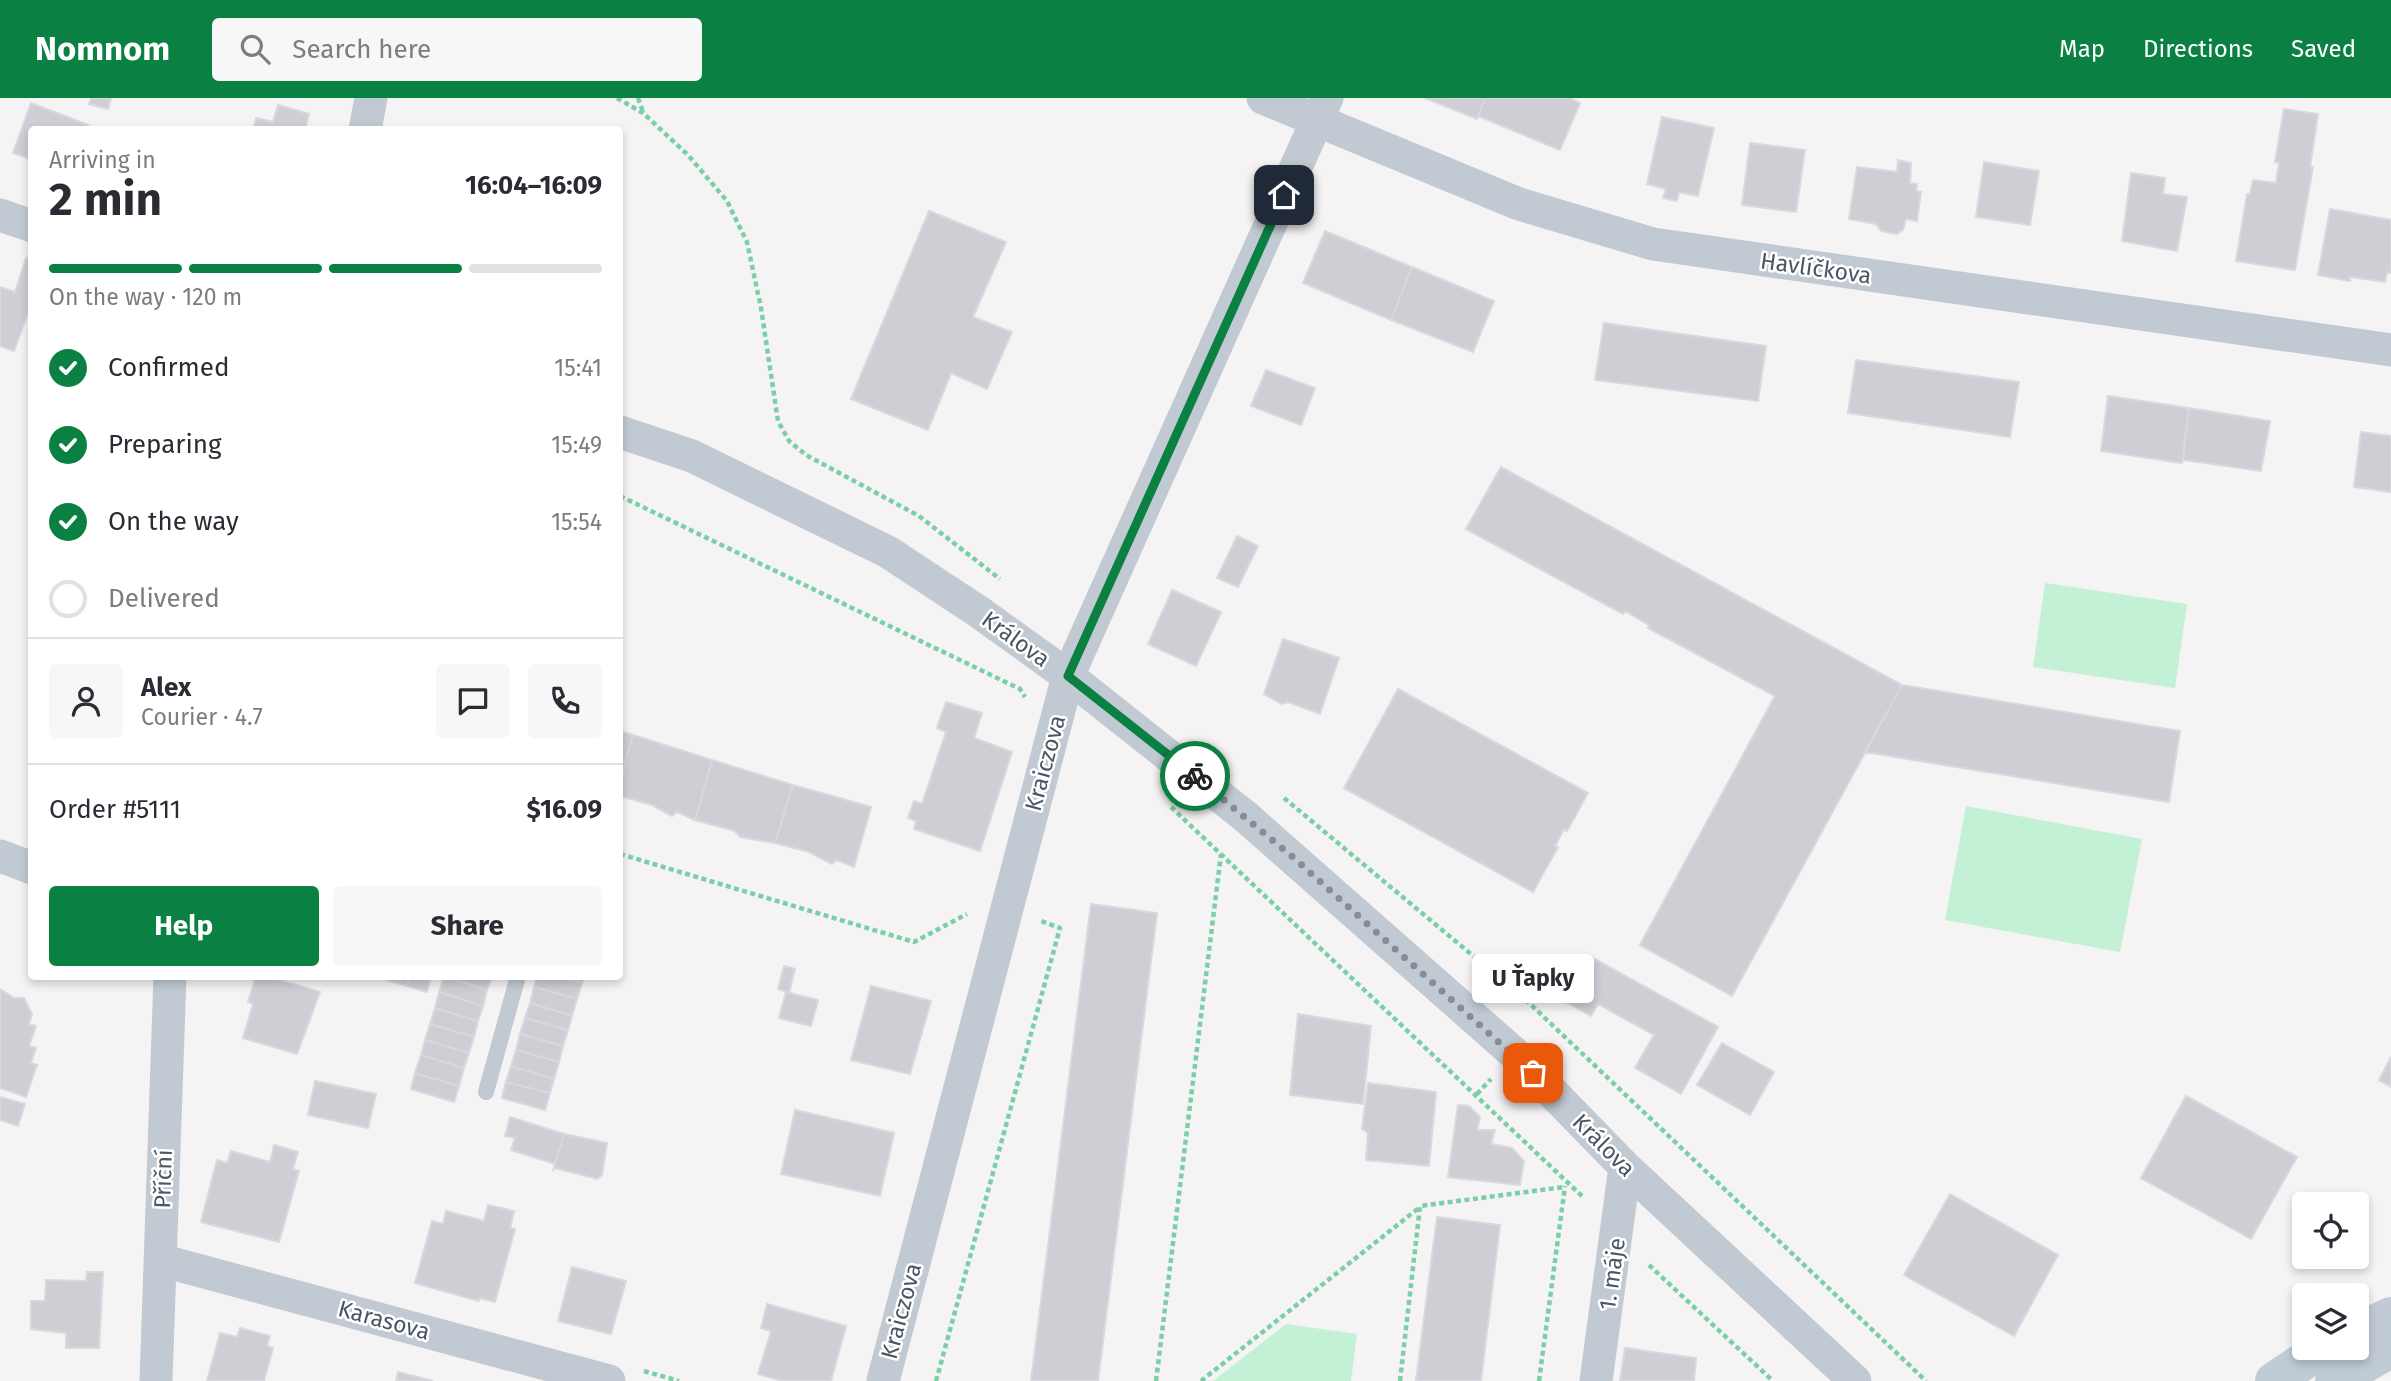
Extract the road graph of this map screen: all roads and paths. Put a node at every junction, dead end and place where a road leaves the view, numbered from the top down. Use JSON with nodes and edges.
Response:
{"nodes":[{"id":1,"x":371,"y":98,"type":"edge"},
{"id":2,"x":617,"y":98,"type":"edge"},
{"id":3,"x":638,"y":98,"type":"edge"},
{"id":4,"x":1263,"y":98,"type":"edge"},
{"id":5,"x":1323,"y":109,"type":"edge"},
{"id":6,"x":643,"y":113,"type":"junction"},
{"id":7,"x":366,"y":126,"type":"edge"},
{"id":8,"x":0,"y":215,"type":"edge"},
{"id":9,"x":28,"y":225,"type":"edge"},
{"id":10,"x":2391,"y":350,"type":"edge"},
{"id":11,"x":623,"y":433,"type":"edge"},
{"id":12,"x":623,"y":497,"type":"edge"},
{"id":13,"x":1006,"y":584,"type":"dead end"},
{"id":14,"x":1068,"y":676,"type":"junction"},
{"id":15,"x":1027,"y":701,"type":"dead end"},
{"id":16,"x":1162,"y":800,"type":"dead end"},
{"id":17,"x":1221,"y":854,"type":"junction"},
{"id":18,"x":623,"y":855,"type":"edge"},
{"id":19,"x":0,"y":856,"type":"edge"},
{"id":20,"x":28,"y":866,"type":"edge"},
{"id":21,"x":990,"y":909,"type":"junction"},
{"id":22,"x":170,"y":980,"type":"edge"},
{"id":23,"x":517,"y":980,"type":"edge"},
{"id":24,"x":486,"y":1092,"type":"dead end"},
{"id":25,"x":1625,"y":1167,"type":"junction"},
{"id":26,"x":1566,"y":1178,"type":"junction"},
{"id":27,"x":1564,"y":1187,"type":"junction"},
{"id":28,"x":1420,"y":1206,"type":"junction"},
{"id":29,"x":1617,"y":1235,"type":"junction"},
{"id":30,"x":160,"y":1260,"type":"junction"},
{"id":31,"x":2391,"y":1316,"type":"edge"},
{"id":32,"x":2369,"y":1326,"type":"edge"},
{"id":33,"x":2391,"y":1349,"type":"edge"},
{"id":34,"x":2305,"y":1360,"type":"edge"},
{"id":35,"x":2391,"y":1369,"type":"edge"},
{"id":36,"x":156,"y":1381,"type":"edge"},
{"id":37,"x":609,"y":1381,"type":"edge"},
{"id":38,"x":883,"y":1381,"type":"edge"},
{"id":39,"x":936,"y":1381,"type":"edge"},
{"id":40,"x":1156,"y":1381,"type":"edge"},
{"id":41,"x":1201,"y":1381,"type":"edge"},
{"id":42,"x":1400,"y":1381,"type":"edge"},
{"id":43,"x":1539,"y":1381,"type":"edge"},
{"id":44,"x":1596,"y":1381,"type":"edge"},
{"id":45,"x":1773,"y":1381,"type":"edge"},
{"id":46,"x":1855,"y":1381,"type":"edge"},
{"id":47,"x":2274,"y":1381,"type":"edge"},
{"id":48,"x":2334,"y":1381,"type":"edge"},
{"id":49,"x":2365,"y":1381,"type":"edge"}],
"edges":[{"from":1,"to":7,"type":"street"},
{"from":2,"to":6,"type":"path"},
{"from":3,"to":6,"type":"path"},
{"from":4,"to":5,"type":"street","name":"Havlíčkova"},
{"from":5,"to":10,"type":"street","name":"Havlíčkova"},
{"from":5,"to":14,"type":"street","name":"Kraiczova"},
{"from":6,"to":13,"type":"path"},
{"from":8,"to":9,"type":"street"},
{"from":11,"to":14,"type":"street","name":"Králova"},
{"from":12,"to":15,"type":"path"},
{"from":14,"to":21,"type":"street","name":"Kraiczova"},
{"from":14,"to":25,"type":"street","name":"Králova"},
{"from":16,"to":17,"type":"path"},
{"from":17,"to":26,"type":"path"},
{"from":17,"to":40,"type":"path"},
{"from":18,"to":21,"type":"path"},
{"from":19,"to":20,"type":"street"},
{"from":21,"to":38,"type":"street","name":"Kraiczova"},
{"from":21,"to":39,"type":"path"},
{"from":22,"to":30,"type":"street","name":"Příční"},
{"from":23,"to":24,"type":"lane"},
{"from":25,"to":29,"type":"street","name":"1. máje"},
{"from":25,"to":46,"type":"street","name":"Králova"},
{"from":26,"to":27,"type":"path"},
{"from":26,"to":29,"type":"path"},
{"from":27,"to":28,"type":"path"},
{"from":27,"to":43,"type":"path"},
{"from":28,"to":41,"type":"path"},
{"from":28,"to":42,"type":"path"},
{"from":29,"to":44,"type":"street","name":"1. máje"},
{"from":29,"to":45,"type":"path"},
{"from":30,"to":36,"type":"street","name":"Příční"},
{"from":30,"to":37,"type":"street","name":"Karasova"},
{"from":31,"to":32,"type":"street"},
{"from":33,"to":48,"type":"street"},
{"from":34,"to":47,"type":"street"},
{"from":35,"to":49,"type":"street"}]}
